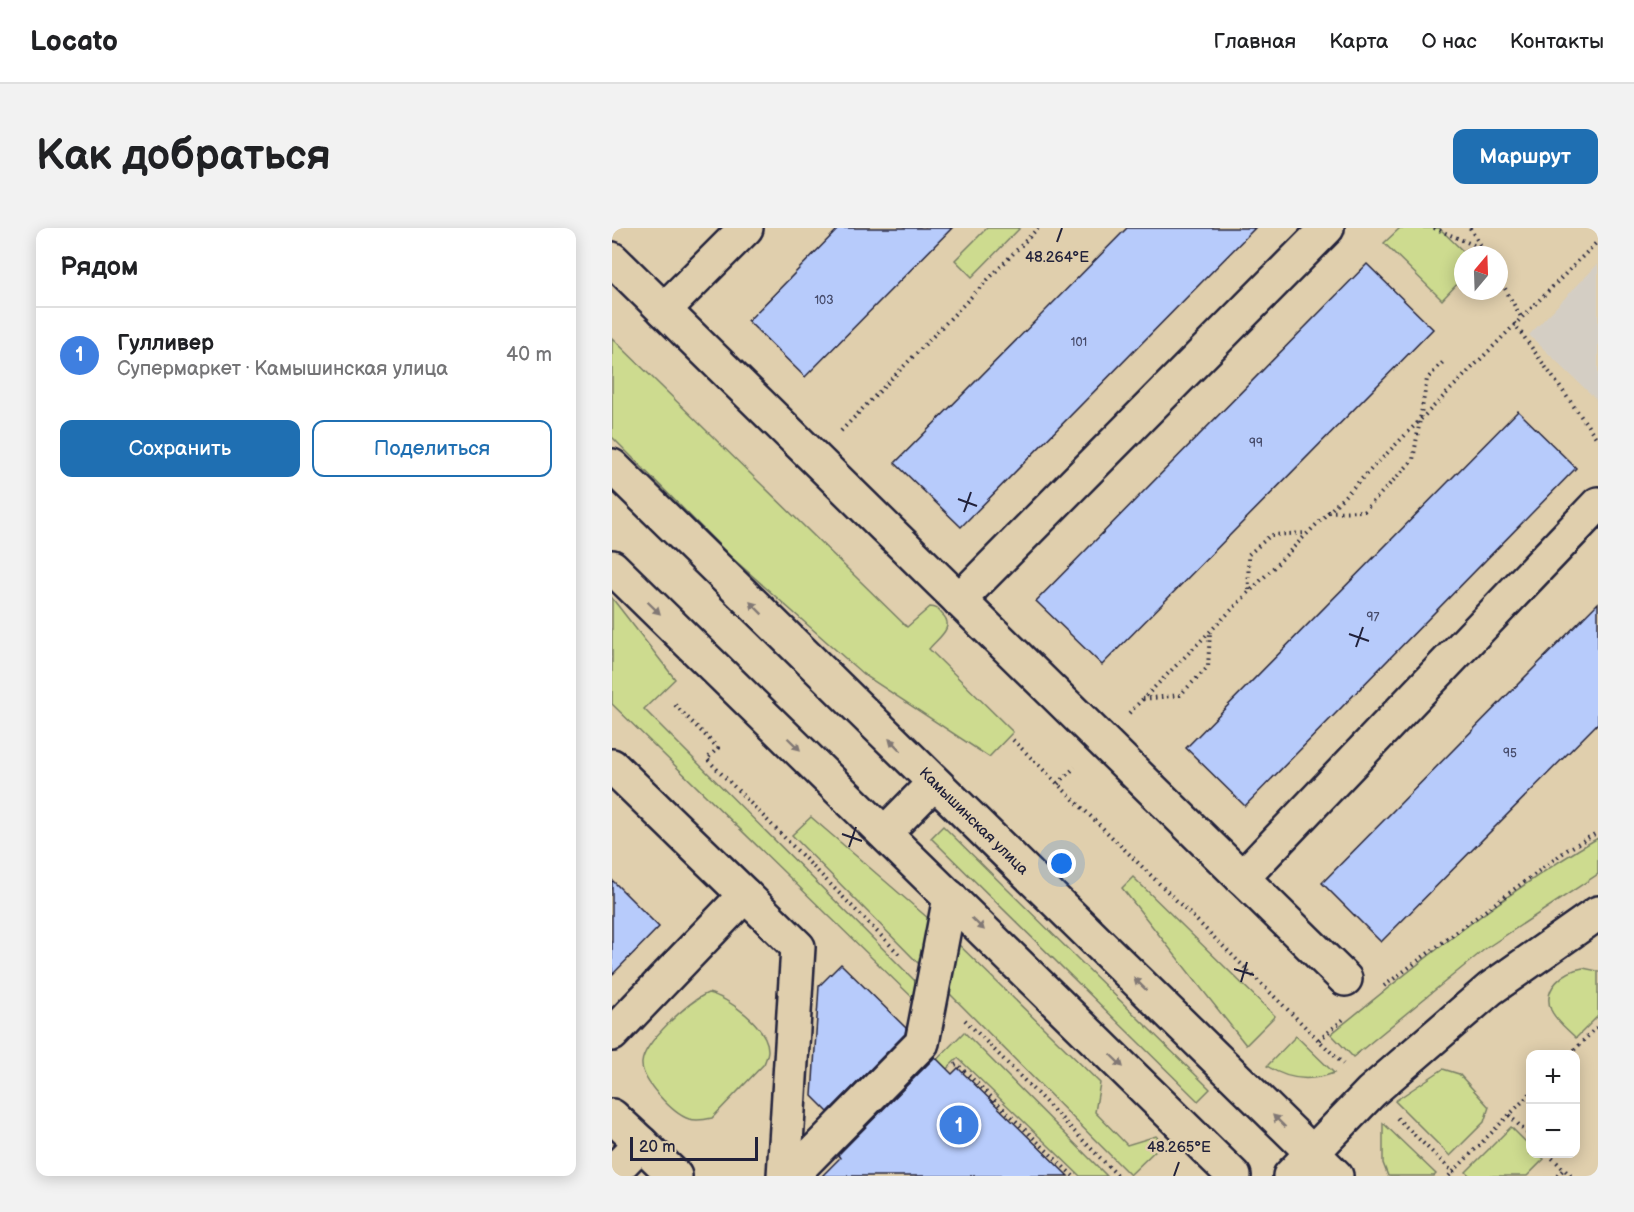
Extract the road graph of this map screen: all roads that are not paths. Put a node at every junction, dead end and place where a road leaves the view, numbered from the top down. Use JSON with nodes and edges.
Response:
{"nodes":[{"id":1,"x":746,"y":228,"type":"edge"},
{"id":2,"x":1327,"y":228,"type":"edge"},
{"id":3,"x":612,"y":259,"type":"edge"},
{"id":4,"x":664,"y":310,"type":"junction"},
{"id":5,"x":612,"y":466,"type":"edge"},
{"id":6,"x":1598,"y":504,"type":"edge"},
{"id":7,"x":612,"y":567,"type":"edge"},
{"id":8,"x":959,"y":600,"type":"junction"},
{"id":9,"x":612,"y":766,"type":"edge"},
{"id":10,"x":934,"y":783,"type":"junction"},
{"id":11,"x":885,"y":833,"type":"junction"},
{"id":12,"x":1242,"y":879,"type":"junction"},
{"id":13,"x":746,"y":895,"type":"junction"},
{"id":14,"x":950,"y":897,"type":"junction"},
{"id":15,"x":1598,"y":913,"type":"edge"},
{"id":16,"x":1345,"y":979,"type":"dead end"},
{"id":17,"x":612,"y":1034,"type":"edge"},
{"id":18,"x":612,"y":1116,"type":"edge"},
{"id":19,"x":640,"y":1143,"type":"junction"},
{"id":20,"x":1312,"y":1153,"type":"junction"},
{"id":21,"x":612,"y":1173,"type":"edge"},
{"id":22,"x":675,"y":1176,"type":"edge"},
{"id":23,"x":784,"y":1176,"type":"edge"},
{"id":24,"x":791,"y":1176,"type":"edge"},
{"id":25,"x":1234,"y":1176,"type":"edge"},
{"id":26,"x":1290,"y":1176,"type":"edge"},
{"id":27,"x":1336,"y":1176,"type":"edge"}],
"edges":[{"from":1,"to":4,"type":"street"},
{"from":2,"to":8,"type":"street"},
{"from":3,"to":4,"type":"street"},
{"from":4,"to":8,"type":"street"},
{"from":10,"to":5,"type":"street","name":"Камышинская улица","one_way":true},
{"from":6,"to":12,"type":"street"},
{"from":7,"to":11,"type":"street","one_way":true},
{"from":8,"to":12,"type":"street"},
{"from":9,"to":13,"type":"street"},
{"from":10,"to":11,"type":"street"},
{"from":20,"to":10,"type":"street","name":"Камышинская улица","one_way":true},
{"from":11,"to":14,"type":"street"},
{"from":12,"to":16,"type":"street"},
{"from":13,"to":17,"type":"street"},
{"from":13,"to":23,"type":"street"},
{"from":14,"to":24,"type":"street"},
{"from":14,"to":25,"type":"street","one_way":true},
{"from":15,"to":20,"type":"street"},
{"from":18,"to":19,"type":"street"},
{"from":19,"to":21,"type":"street"},
{"from":19,"to":22,"type":"street"},
{"from":20,"to":26,"type":"street"},
{"from":20,"to":27,"type":"street","name":"Камышинская улица"}]}
